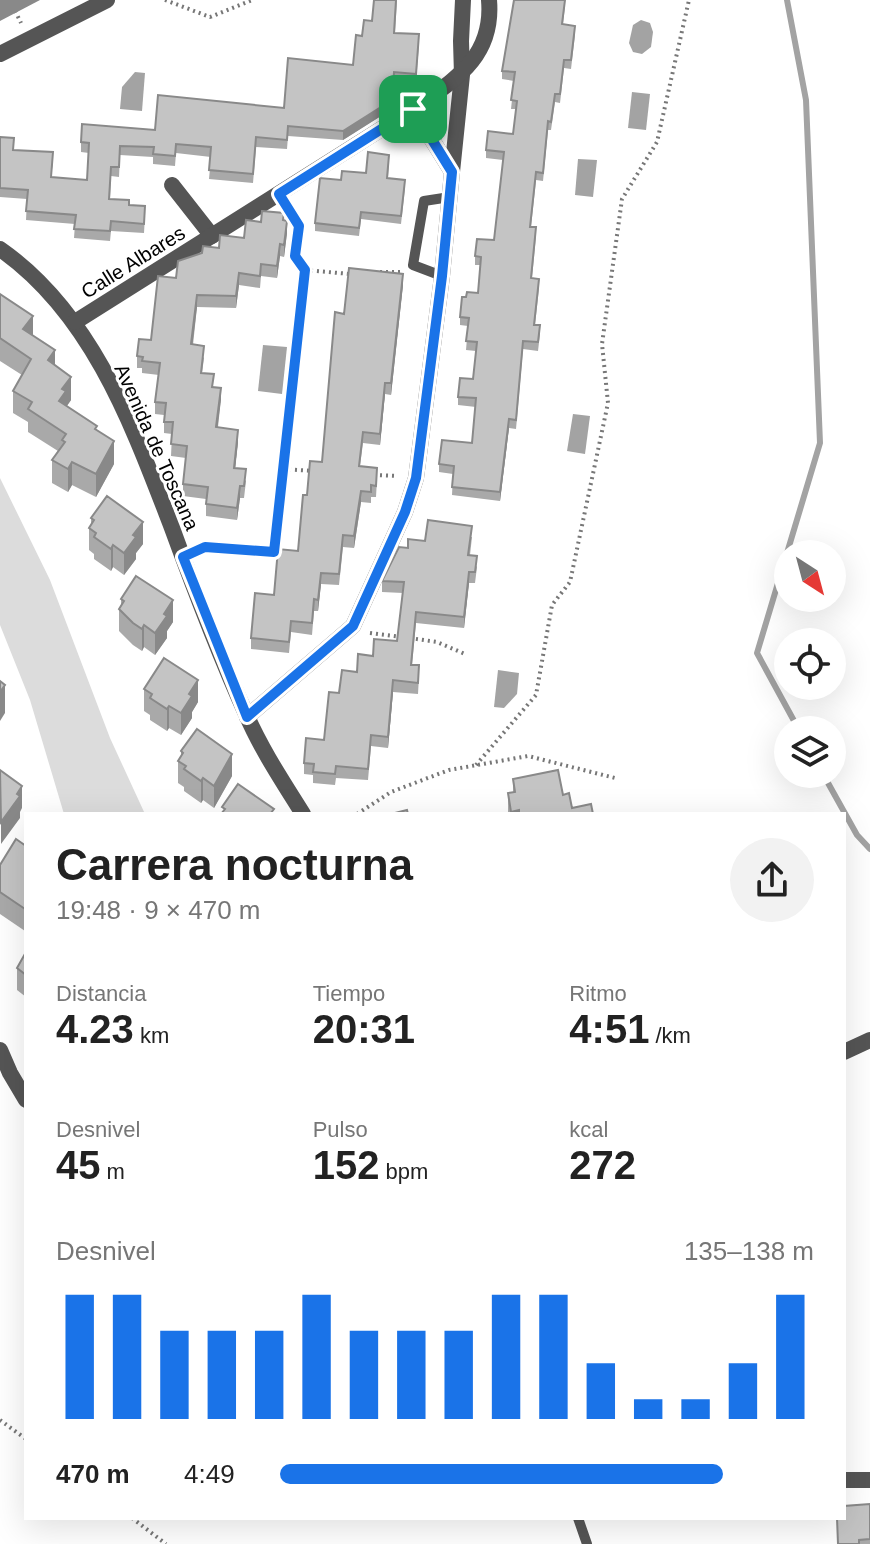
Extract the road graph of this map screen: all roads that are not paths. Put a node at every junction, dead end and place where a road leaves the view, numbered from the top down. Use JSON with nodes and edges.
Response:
{"nodes":[{"id":1,"x":107,"y":0,"type":"edge"},
{"id":2,"x":463,"y":0,"type":"edge"},
{"id":3,"x":489,"y":0,"type":"edge"},
{"id":4,"x":0,"y":54,"type":"edge"},
{"id":5,"x":462,"y":75,"type":"junction"},
{"id":6,"x":413,"y":109,"type":"junction"},
{"id":7,"x":452,"y":172,"type":"junction"},
{"id":8,"x":172,"y":185,"type":"dead end"},
{"id":9,"x":450,"y":197,"type":"junction"},
{"id":10,"x":212,"y":236,"type":"junction"},
{"id":11,"x":0,"y":249,"type":"edge"},
{"id":12,"x":442,"y":276,"type":"junction"},
{"id":13,"x":75,"y":322,"type":"junction"},
{"id":14,"x":247,"y":717,"type":"junction"},
{"id":15,"x":302,"y":812,"type":"edge"},
{"id":16,"x":870,"y":1040,"type":"edge"},
{"id":17,"x":0,"y":1050,"type":"edge"},
{"id":18,"x":846,"y":1051,"type":"edge"},
{"id":19,"x":24,"y":1097,"type":"edge"},
{"id":20,"x":846,"y":1480,"type":"edge"},
{"id":21,"x":870,"y":1480,"type":"edge"},
{"id":22,"x":579,"y":1520,"type":"edge"},
{"id":23,"x":587,"y":1544,"type":"edge"}],
"edges":[{"from":1,"to":4,"type":"street"},
{"from":2,"to":5,"type":"street","name":"Calle Albares"},
{"from":3,"to":5,"type":"street","name":"Calle Albares"},
{"from":5,"to":6,"type":"street","name":"Calle Albares"},
{"from":5,"to":7,"type":"street","name":"Calle Albares"},
{"from":6,"to":7,"type":"street"},
{"from":6,"to":10,"type":"street","name":"Calle Albares"},
{"from":7,"to":9,"type":"street","name":"Calle Albares"},
{"from":8,"to":10,"type":"street","name":"Calle Albares"},
{"from":9,"to":12,"type":"street","name":"Calle Albares"},
{"from":9,"to":12,"type":"lane"},
{"from":10,"to":13,"type":"street","name":"Calle Albares"},
{"from":11,"to":13,"type":"street","name":"Avenida de Toscana"},
{"from":12,"to":14,"type":"street","name":"Calle Albares"},
{"from":13,"to":14,"type":"street","name":"Avenida de Toscana"},
{"from":14,"to":15,"type":"street","name":"Avenida de Toscana"},
{"from":16,"to":18,"type":"street"},
{"from":17,"to":19,"type":"street"},
{"from":20,"to":21,"type":"street"},
{"from":22,"to":23,"type":"lane"}]}
